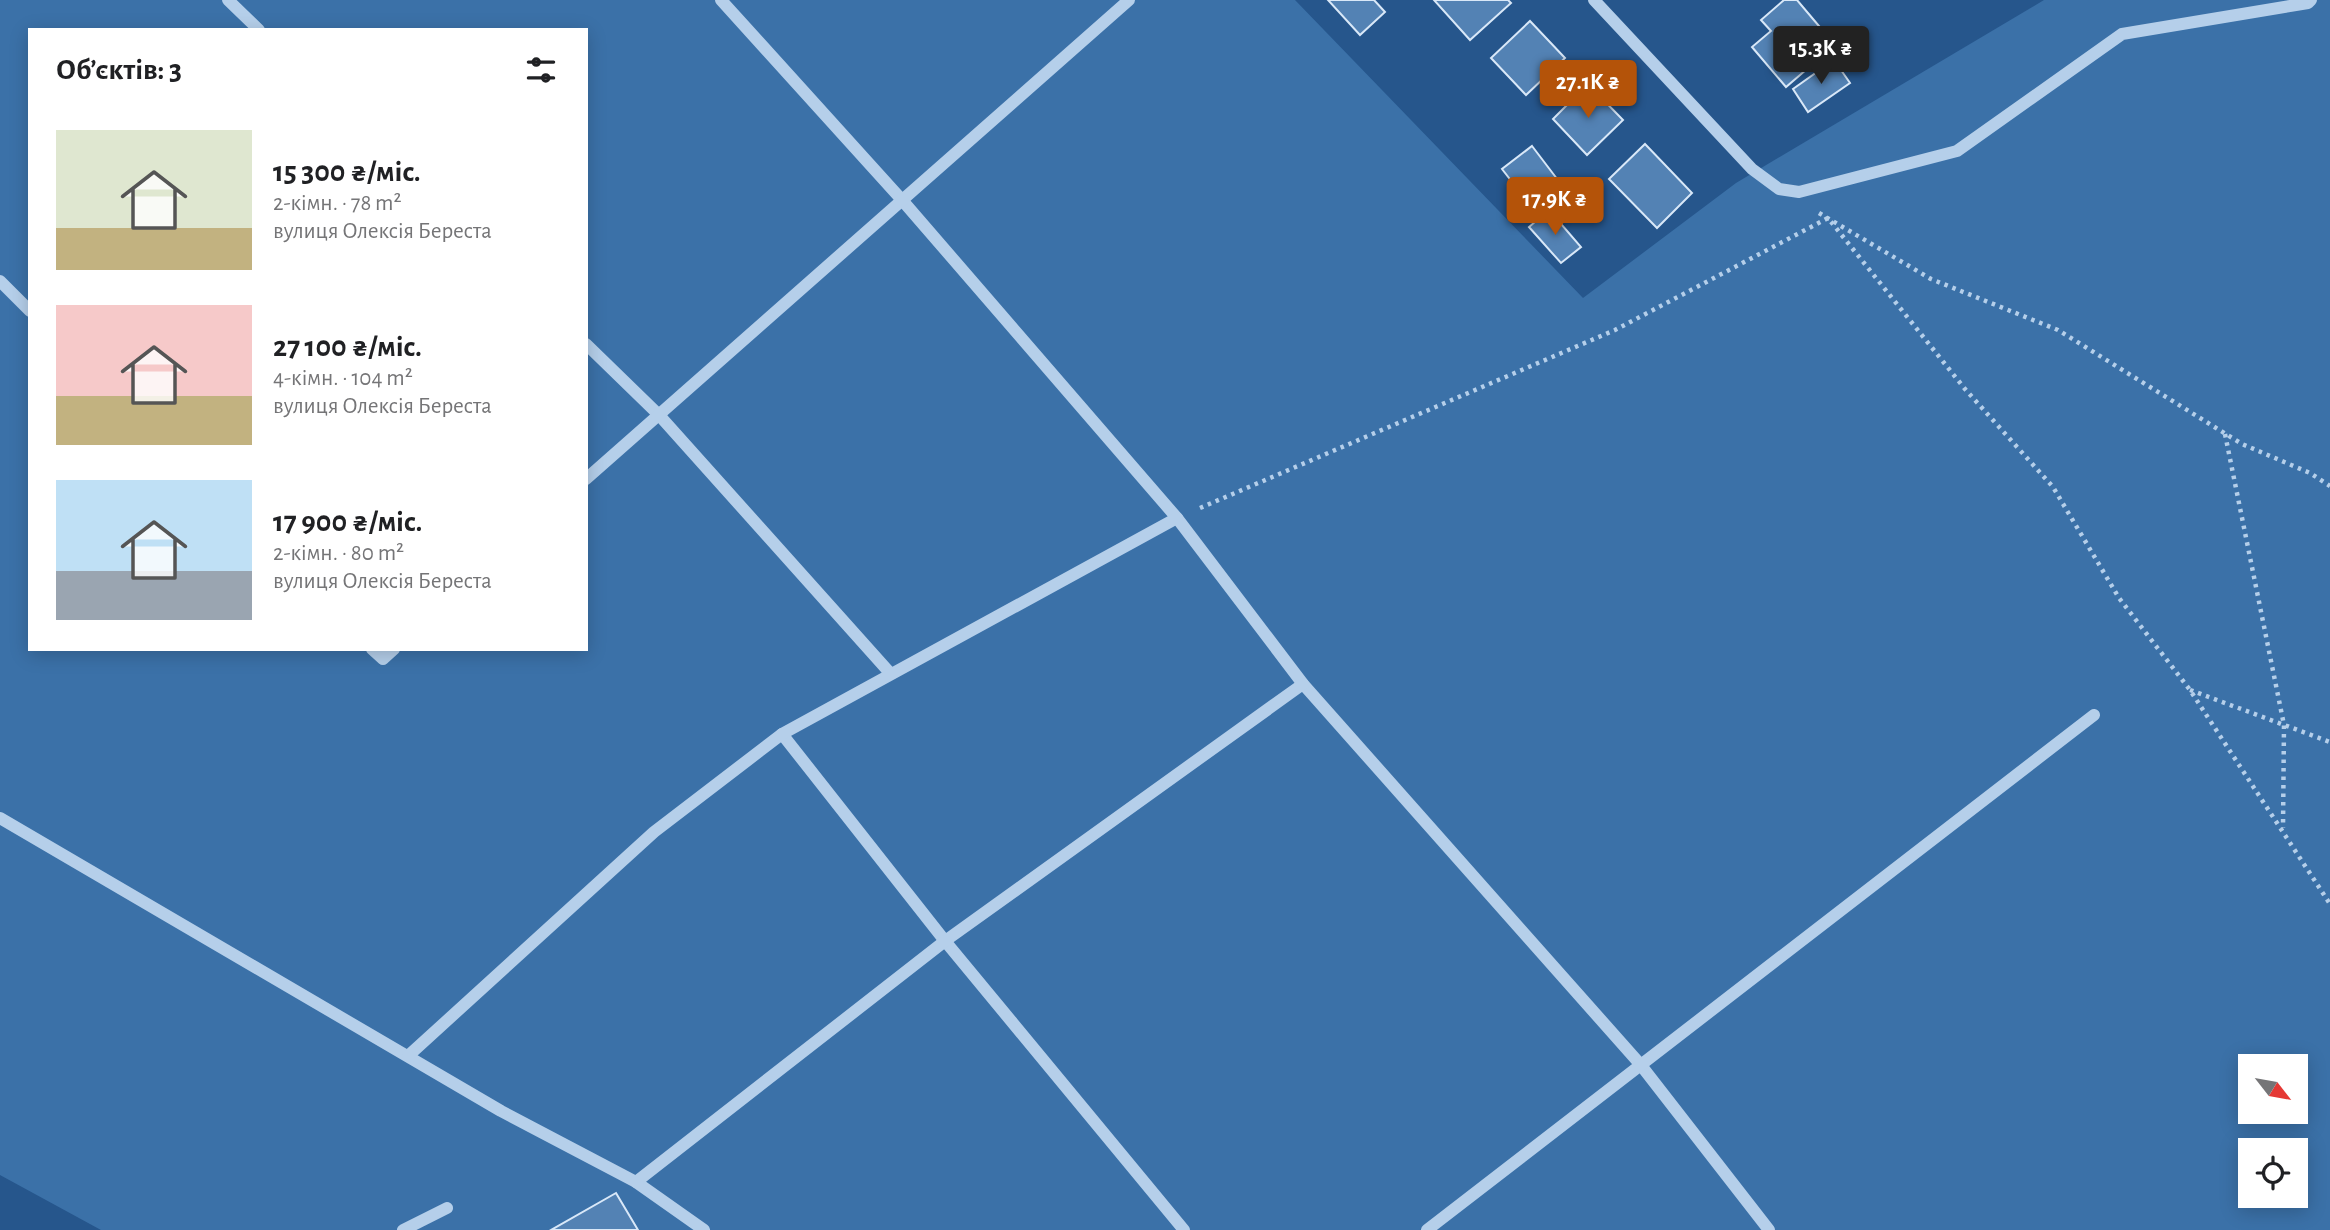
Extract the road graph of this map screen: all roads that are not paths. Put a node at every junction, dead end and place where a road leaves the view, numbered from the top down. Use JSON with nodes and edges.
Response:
{"nodes":[{"id":1,"x":228,"y":0,"type":"edge"},
{"id":2,"x":721,"y":0,"type":"edge"},
{"id":3,"x":1129,"y":0,"type":"edge"},
{"id":4,"x":1594,"y":0,"type":"edge"},
{"id":5,"x":2311,"y":0,"type":"edge"},
{"id":6,"x":257,"y":28,"type":"edge"},
{"id":7,"x":902,"y":200,"type":"junction"},
{"id":8,"x":0,"y":281,"type":"edge"},
{"id":9,"x":28,"y":309,"type":"edge"},
{"id":10,"x":588,"y":346,"type":"edge"},
{"id":11,"x":659,"y":415,"type":"junction"},
{"id":12,"x":588,"y":478,"type":"edge"},
{"id":13,"x":1177,"y":518,"type":"junction"},
{"id":14,"x":374,"y":651,"type":"edge"},
{"id":15,"x":392,"y":651,"type":"edge"},
{"id":16,"x":890,"y":673,"type":"junction"},
{"id":17,"x":1303,"y":684,"type":"junction"},
{"id":18,"x":2094,"y":715,"type":"dead end"},
{"id":19,"x":782,"y":734,"type":"junction"},
{"id":20,"x":0,"y":818,"type":"edge"},
{"id":21,"x":945,"y":941,"type":"junction"},
{"id":22,"x":408,"y":1056,"type":"junction"},
{"id":23,"x":1640,"y":1065,"type":"junction"},
{"id":24,"x":636,"y":1182,"type":"junction"},
{"id":25,"x":447,"y":1208,"type":"dead end"},
{"id":26,"x":403,"y":1230,"type":"edge"},
{"id":27,"x":704,"y":1230,"type":"edge"},
{"id":28,"x":1184,"y":1230,"type":"edge"},
{"id":29,"x":1427,"y":1230,"type":"edge"},
{"id":30,"x":1769,"y":1230,"type":"edge"}],
"edges":[{"from":1,"to":6,"type":"street"},
{"from":2,"to":7,"type":"street"},
{"from":3,"to":7,"type":"street"},
{"from":4,"to":5,"type":"street"},
{"from":7,"to":11,"type":"street"},
{"from":7,"to":13,"type":"street"},
{"from":8,"to":9,"type":"street"},
{"from":10,"to":11,"type":"street"},
{"from":11,"to":12,"type":"street"},
{"from":11,"to":16,"type":"street"},
{"from":13,"to":16,"type":"street"},
{"from":13,"to":17,"type":"street"},
{"from":14,"to":15,"type":"street"},
{"from":16,"to":19,"type":"street"},
{"from":17,"to":21,"type":"street"},
{"from":17,"to":23,"type":"street"},
{"from":18,"to":23,"type":"street"},
{"from":19,"to":21,"type":"street"},
{"from":19,"to":22,"type":"street"},
{"from":20,"to":22,"type":"street"},
{"from":21,"to":24,"type":"street"},
{"from":21,"to":28,"type":"street"},
{"from":22,"to":24,"type":"street"},
{"from":23,"to":29,"type":"street"},
{"from":23,"to":30,"type":"street"},
{"from":24,"to":27,"type":"street"},
{"from":25,"to":26,"type":"street"}]}
